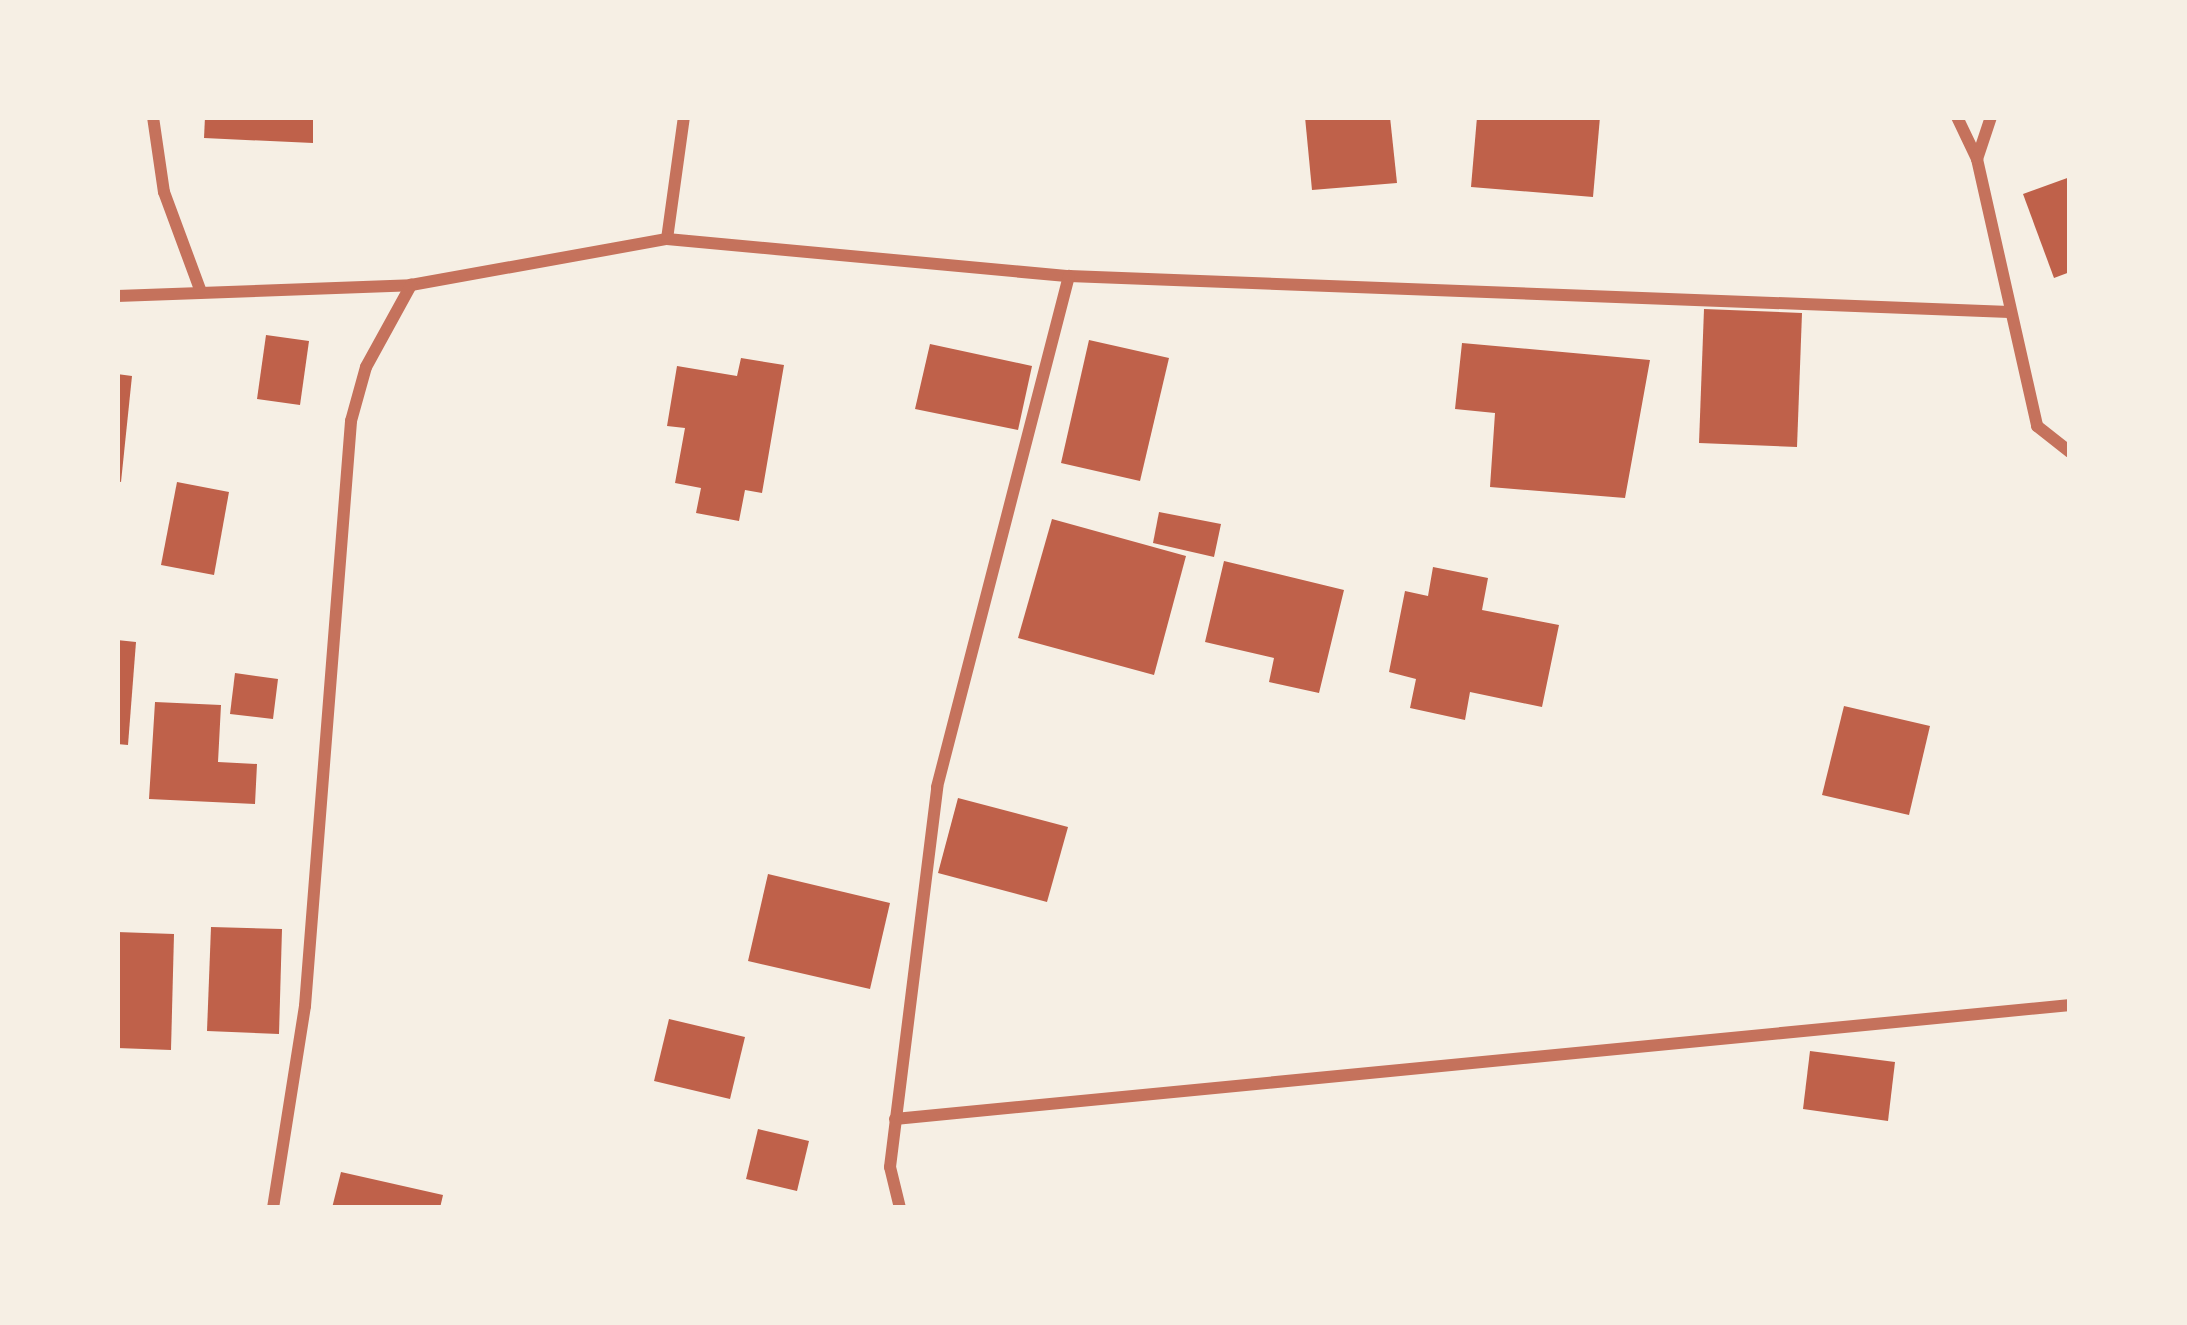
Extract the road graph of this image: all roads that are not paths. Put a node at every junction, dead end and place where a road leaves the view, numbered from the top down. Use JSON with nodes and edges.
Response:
{"nodes":[{"id":1,"x":153,"y":117,"type":"edge"},
{"id":2,"x":683,"y":117,"type":"edge"},
{"id":3,"x":1957,"y":117,"type":"edge"},
{"id":4,"x":1991,"y":117,"type":"edge"},
{"id":5,"x":1977,"y":159,"type":"junction"},
{"id":6,"x":668,"y":239,"type":"junction"},
{"id":7,"x":1069,"y":276,"type":"junction"},
{"id":8,"x":412,"y":285,"type":"junction"},
{"id":9,"x":201,"y":292,"type":"junction"},
{"id":10,"x":117,"y":296,"type":"edge"},
{"id":11,"x":2009,"y":312,"type":"junction"},
{"id":12,"x":2070,"y":452,"type":"edge"},
{"id":13,"x":2070,"y":1005,"type":"edge"},
{"id":14,"x":895,"y":1119,"type":"junction"},
{"id":15,"x":273,"y":1208,"type":"edge"},
{"id":16,"x":900,"y":1208,"type":"edge"}],
"edges":[{"from":1,"to":9,"type":"street"},
{"from":2,"to":6,"type":"street"},
{"from":3,"to":5,"type":"street"},
{"from":4,"to":5,"type":"street"},
{"from":5,"to":11,"type":"street"},
{"from":6,"to":7,"type":"street"},
{"from":6,"to":8,"type":"street"},
{"from":7,"to":11,"type":"street"},
{"from":7,"to":14,"type":"street"},
{"from":8,"to":9,"type":"street"},
{"from":8,"to":15,"type":"street"},
{"from":9,"to":10,"type":"street"},
{"from":11,"to":12,"type":"street"},
{"from":13,"to":14,"type":"street"},
{"from":14,"to":16,"type":"street"}]}
